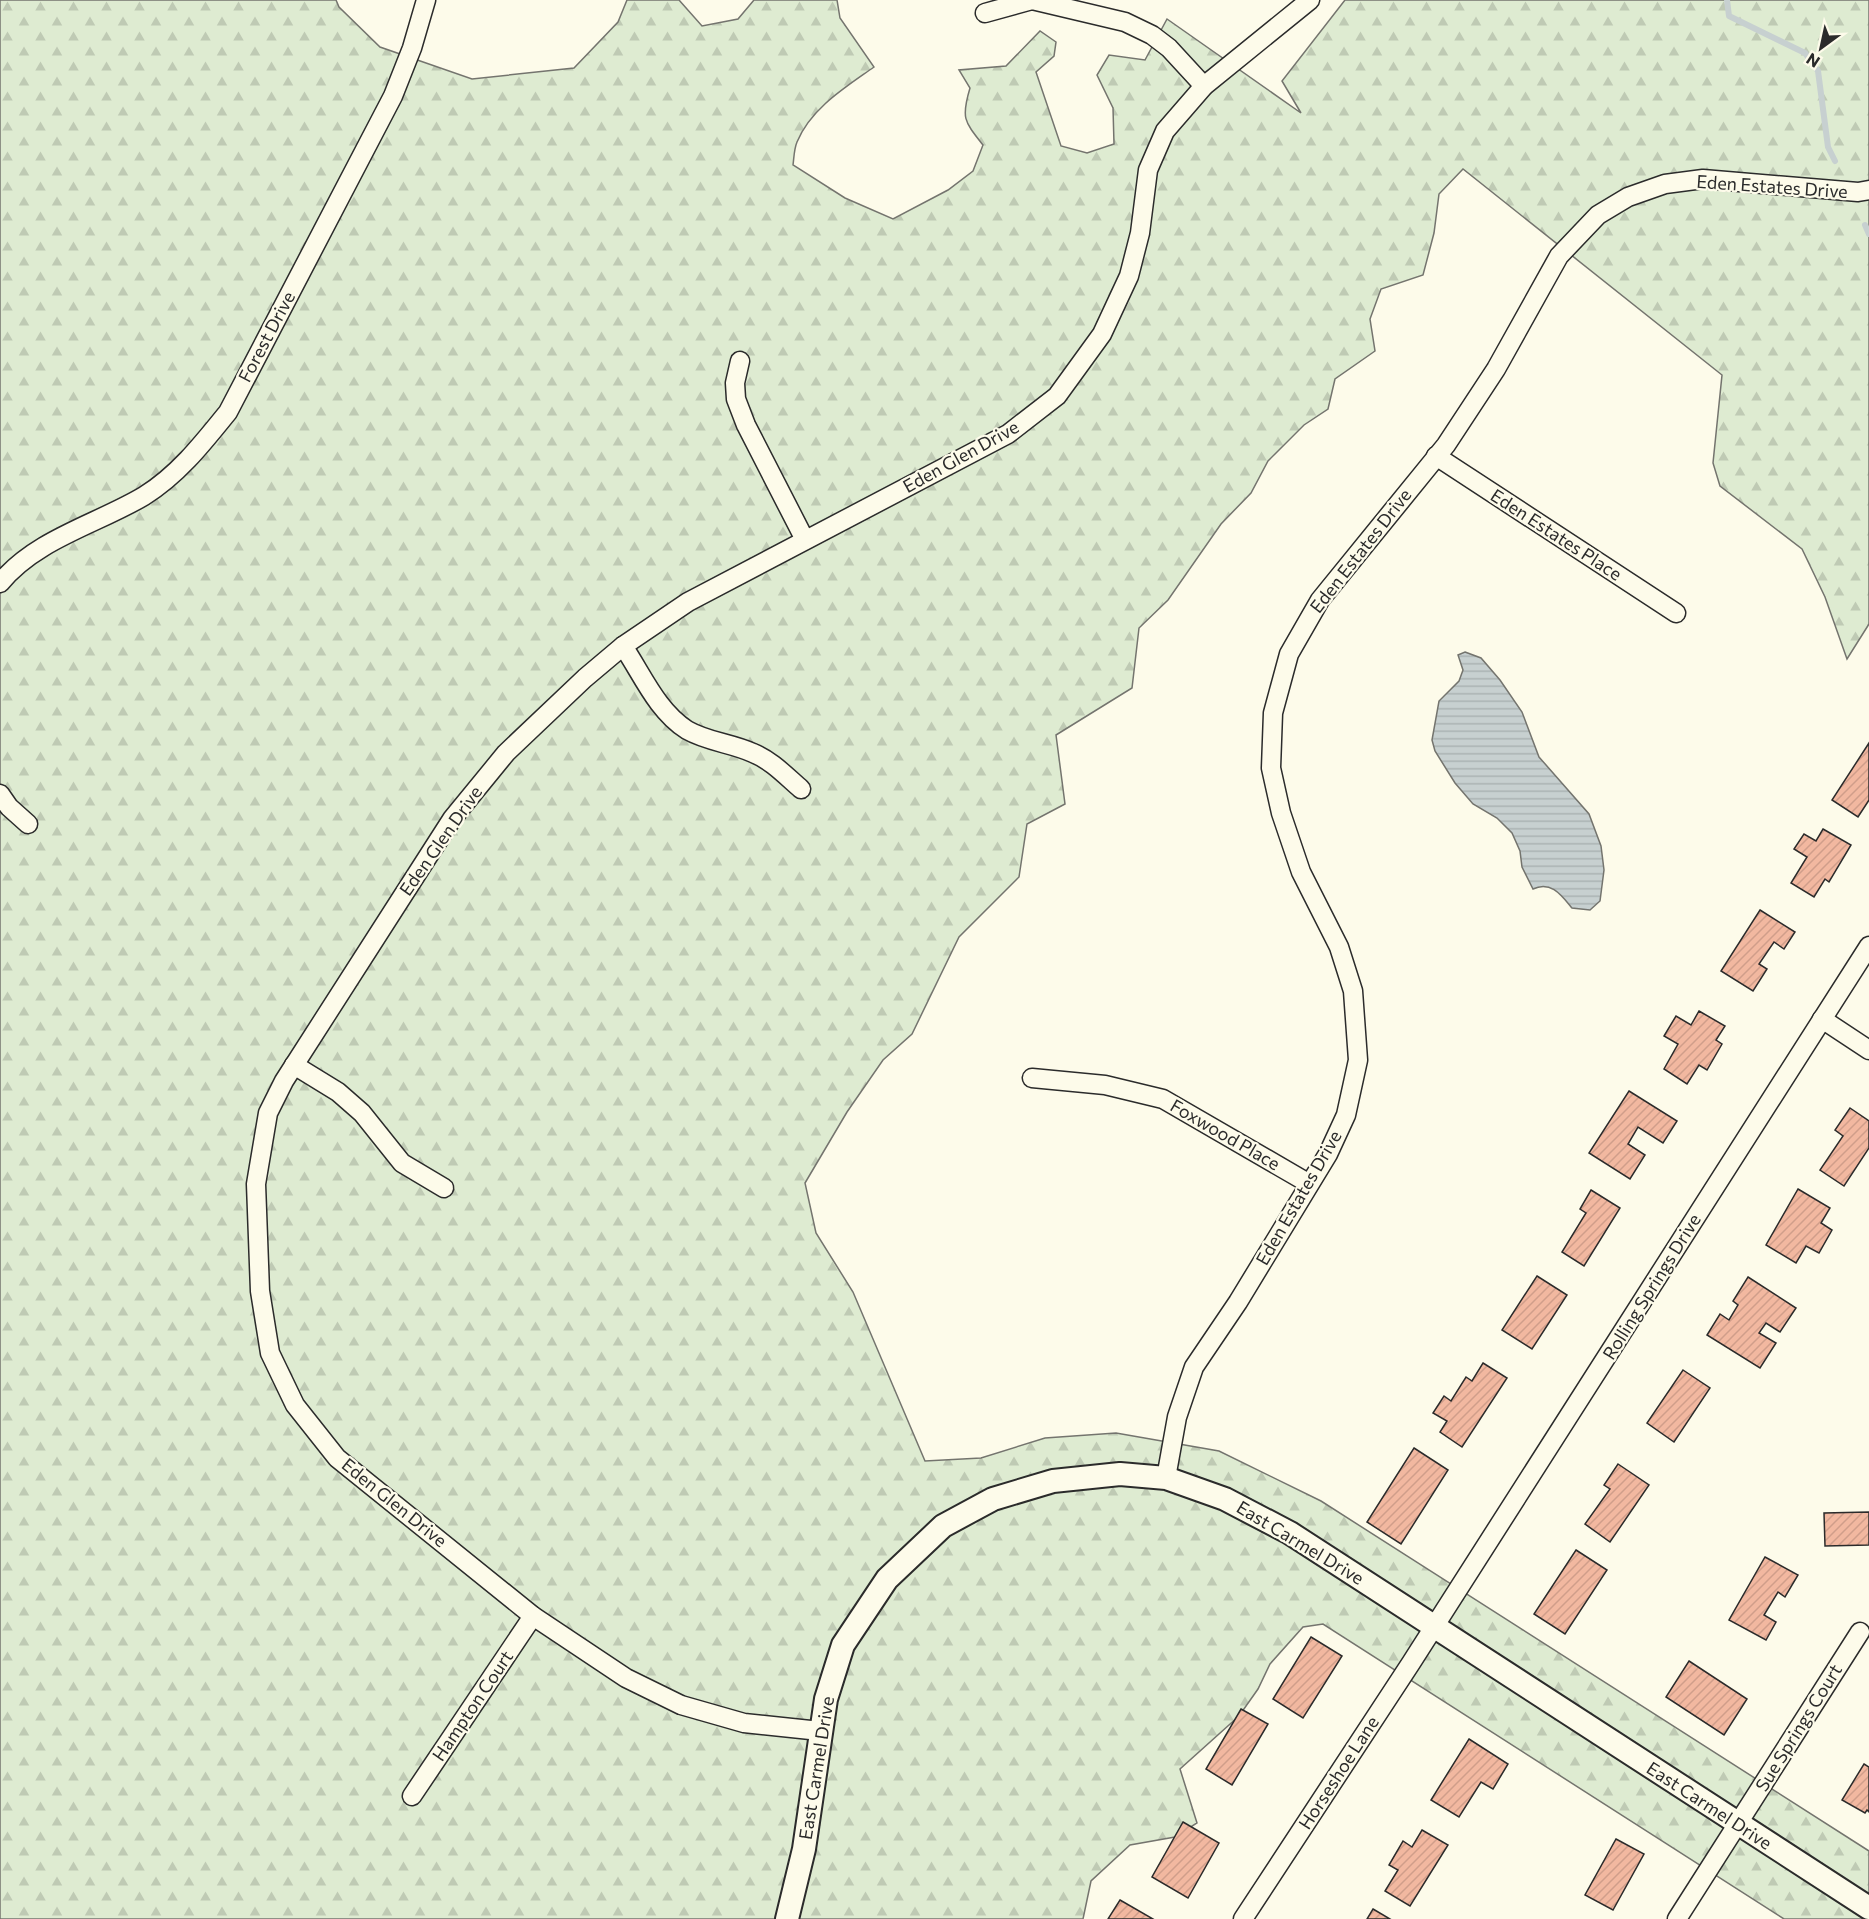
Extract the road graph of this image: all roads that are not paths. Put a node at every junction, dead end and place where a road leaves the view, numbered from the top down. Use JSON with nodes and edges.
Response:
{"nodes":[{"id":1,"x":426,"y":0,"type":"edge"},
{"id":2,"x":1310,"y":0,"type":"edge"},
{"id":3,"x":985,"y":13,"type":"dead end"},
{"id":4,"x":1204,"y":86,"type":"junction"},
{"id":5,"x":1869,"y":190,"type":"edge"},
{"id":6,"x":740,"y":361,"type":"dead end"},
{"id":7,"x":1436,"y":456,"type":"junction"},
{"id":8,"x":805,"y":540,"type":"junction"},
{"id":9,"x":0,"y":583,"type":"edge"},
{"id":10,"x":1676,"y":613,"type":"dead end"},
{"id":11,"x":623,"y":646,"type":"junction"},
{"id":12,"x":801,"y":789,"type":"dead end"},
{"id":13,"x":0,"y":794,"type":"edge"},
{"id":14,"x":28,"y":824,"type":"dead end"},
{"id":15,"x":1869,"y":946,"type":"edge"},
{"id":16,"x":1822,"y":1019,"type":"junction"},
{"id":17,"x":1869,"y":1050,"type":"edge"},
{"id":18,"x":294,"y":1065,"type":"junction"},
{"id":19,"x":1032,"y":1078,"type":"dead end"},
{"id":20,"x":1308,"y":1183,"type":"junction"},
{"id":21,"x":444,"y":1188,"type":"dead end"},
{"id":22,"x":1166,"y":1478,"type":"junction"},
{"id":23,"x":533,"y":1616,"type":"junction"},
{"id":24,"x":1433,"y":1626,"type":"junction"},
{"id":25,"x":1860,"y":1632,"type":"dead end"},
{"id":26,"x":820,"y":1731,"type":"junction"},
{"id":27,"x":412,"y":1796,"type":"dead end"},
{"id":28,"x":1738,"y":1824,"type":"junction"},
{"id":29,"x":1869,"y":1908,"type":"edge"},
{"id":30,"x":787,"y":1919,"type":"edge"},
{"id":31,"x":1243,"y":1919,"type":"edge"},
{"id":32,"x":1677,"y":1919,"type":"edge"}],
"edges":[{"from":1,"to":9,"type":"street","name":"Forest Drive"},
{"from":2,"to":4,"type":"street","name":"Eden Glen Drive"},
{"from":3,"to":4,"type":"street"},
{"from":4,"to":8,"type":"street","name":"Eden Glen Drive"},
{"from":5,"to":7,"type":"street","name":"Eden Estates Drive"},
{"from":6,"to":8,"type":"street"},
{"from":7,"to":10,"type":"street","name":"Eden Estates Place"},
{"from":7,"to":20,"type":"street","name":"Eden Estates Drive"},
{"from":8,"to":11,"type":"street","name":"Eden Glen Drive"},
{"from":11,"to":12,"type":"street"},
{"from":11,"to":18,"type":"street","name":"Eden Glen Drive"},
{"from":13,"to":14,"type":"street"},
{"from":15,"to":16,"type":"street","name":"Rolling Springs Drive"},
{"from":16,"to":17,"type":"street"},
{"from":16,"to":24,"type":"street","name":"Rolling Springs Drive"},
{"from":18,"to":21,"type":"street"},
{"from":18,"to":23,"type":"street","name":"Eden Glen Drive"},
{"from":19,"to":20,"type":"street","name":"Foxwood Place"},
{"from":20,"to":22,"type":"street","name":"Eden Estates Drive"},
{"from":22,"to":24,"type":"street","name":"East Carmel Drive"},
{"from":22,"to":26,"type":"street","name":"East Carmel Drive"},
{"from":23,"to":26,"type":"street","name":"Eden Glen Drive"},
{"from":23,"to":27,"type":"street","name":"Hampton Court"},
{"from":24,"to":28,"type":"street","name":"East Carmel Drive"},
{"from":24,"to":31,"type":"street","name":"Horseshoe Lane"},
{"from":25,"to":28,"type":"street","name":"Sue Springs Court"},
{"from":26,"to":30,"type":"street","name":"East Carmel Drive"},
{"from":28,"to":29,"type":"street","name":"East Carmel Drive"},
{"from":28,"to":32,"type":"street"}]}
